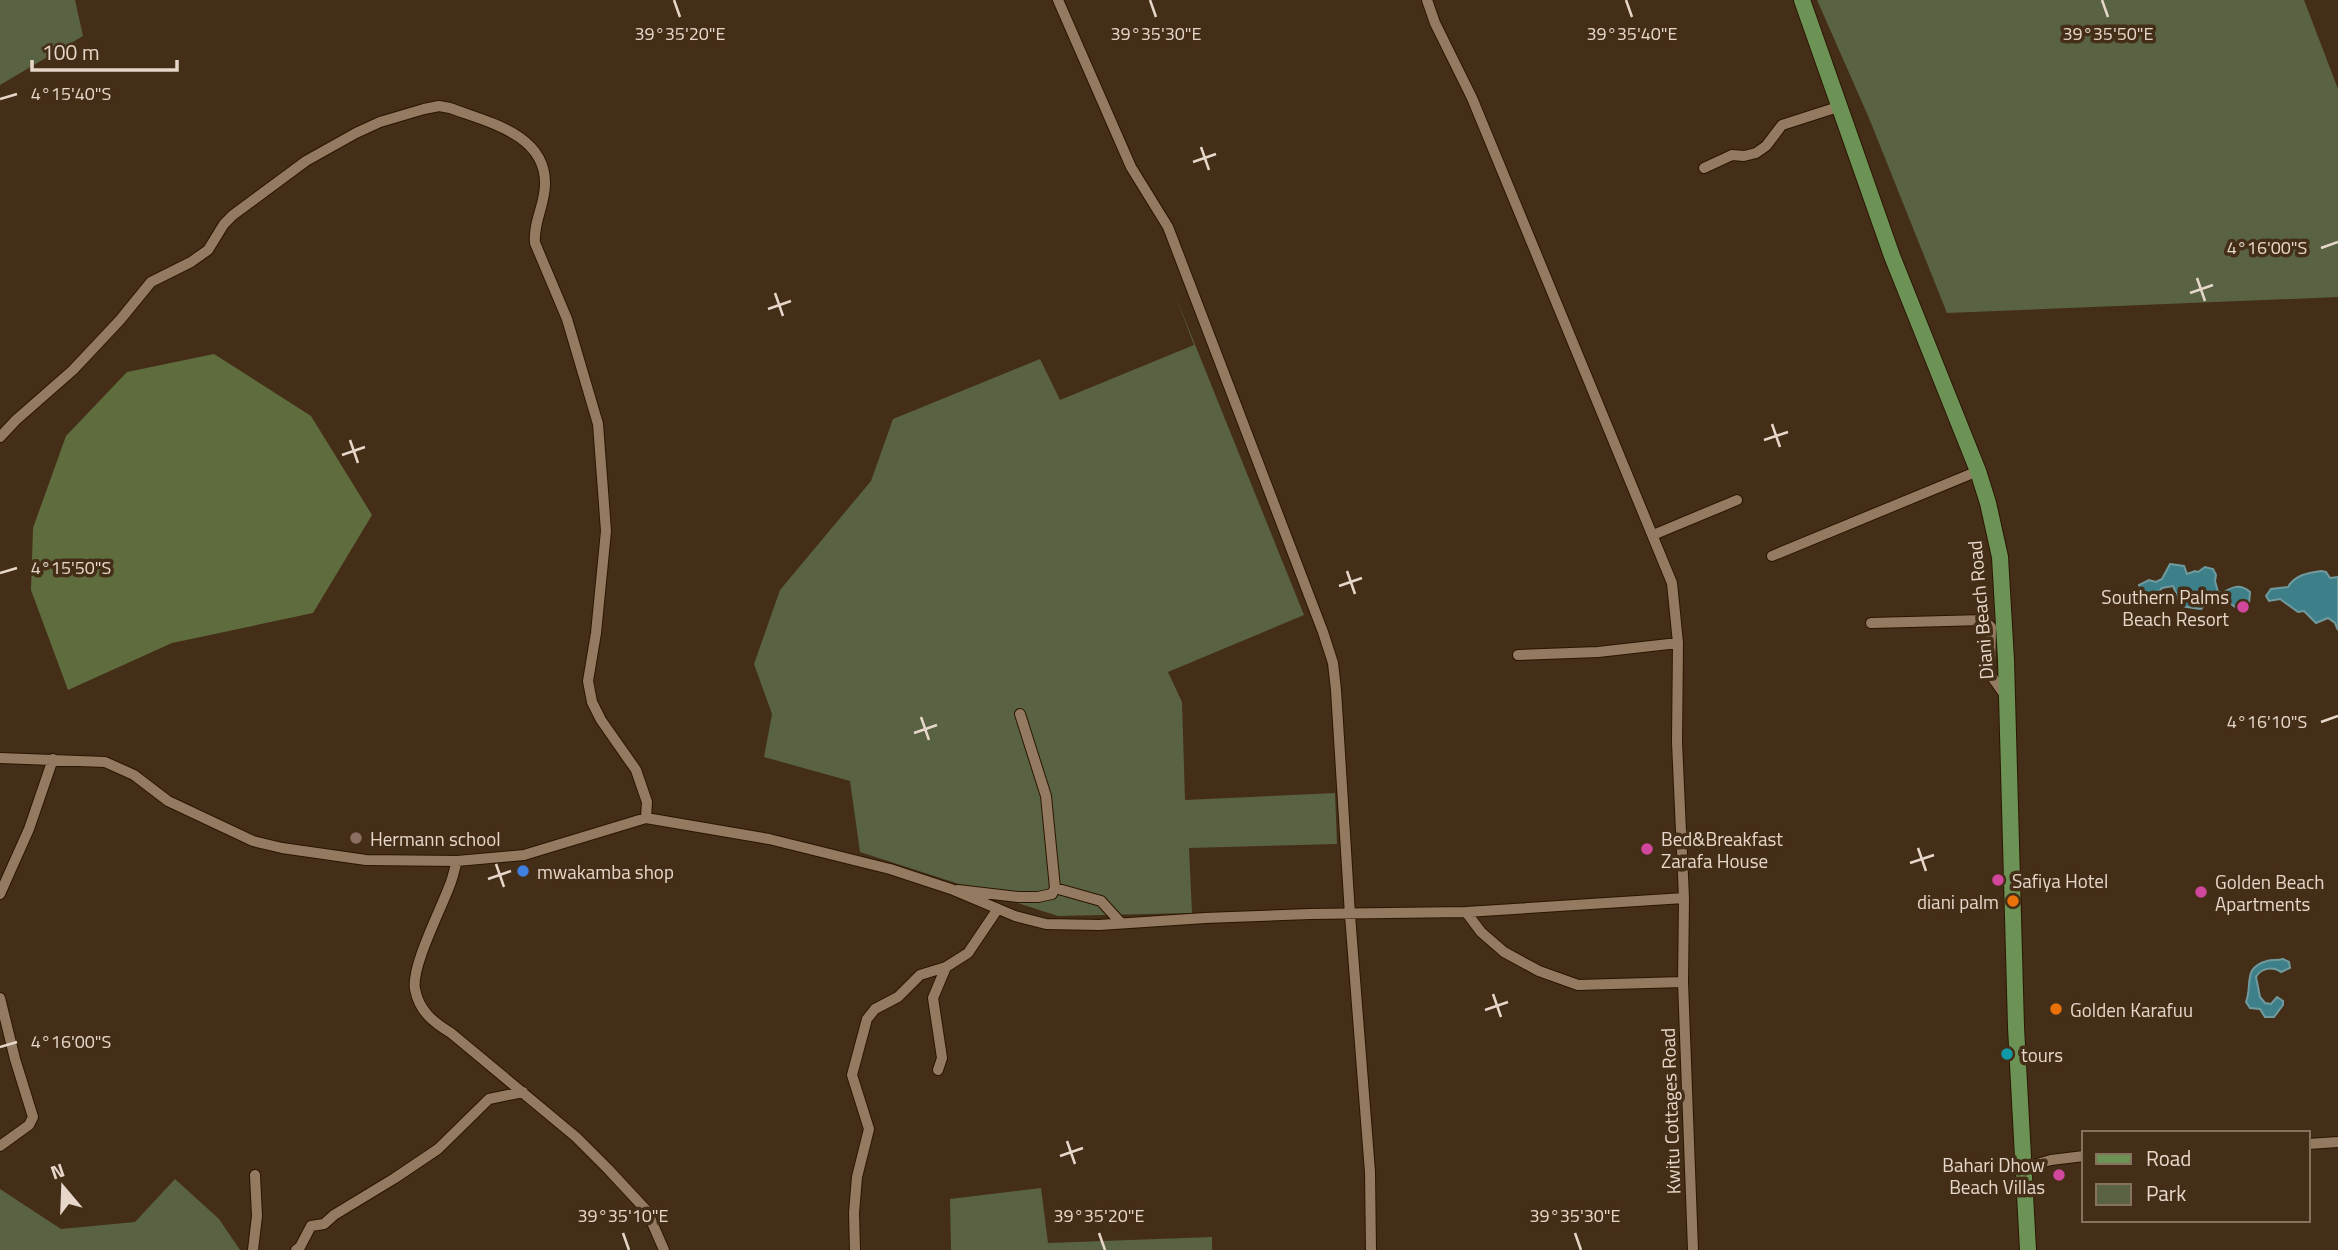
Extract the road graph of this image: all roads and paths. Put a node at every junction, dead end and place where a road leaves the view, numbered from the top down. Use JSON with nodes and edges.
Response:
{"nodes":[{"id":1,"x":1058,"y":0,"type":"edge"},
{"id":2,"x":1427,"y":0,"type":"edge"},
{"id":3,"x":1802,"y":0,"type":"edge"},
{"id":4,"x":1839,"y":107,"type":"junction"},
{"id":5,"x":1704,"y":167,"type":"dead end"},
{"id":6,"x":0,"y":437,"type":"edge"},
{"id":7,"x":1978,"y":471,"type":"junction"},
{"id":8,"x":1737,"y":500,"type":"dead end"},
{"id":9,"x":1653,"y":535,"type":"junction"},
{"id":10,"x":1772,"y":556,"type":"dead end"},
{"id":11,"x":1871,"y":623,"type":"dead end"},
{"id":12,"x":1678,"y":643,"type":"junction"},
{"id":13,"x":1518,"y":655,"type":"dead end"},
{"id":14,"x":2007,"y":699,"type":"junction"},
{"id":15,"x":1020,"y":714,"type":"dead end"},
{"id":16,"x":0,"y":758,"type":"edge"},
{"id":17,"x":53,"y":759,"type":"junction"},
{"id":18,"x":646,"y":818,"type":"junction"},
{"id":19,"x":457,"y":861,"type":"junction"},
{"id":20,"x":1055,"y":888,"type":"junction"},
{"id":21,"x":951,"y":890,"type":"junction"},
{"id":22,"x":0,"y":894,"type":"edge"},
{"id":23,"x":1684,"y":898,"type":"junction"},
{"id":24,"x":997,"y":910,"type":"junction"},
{"id":25,"x":1466,"y":912,"type":"junction"},
{"id":26,"x":1350,"y":915,"type":"junction"},
{"id":27,"x":1121,"y":923,"type":"junction"},
{"id":28,"x":946,"y":967,"type":"junction"},
{"id":29,"x":1677,"y":982,"type":"junction"},
{"id":30,"x":0,"y":998,"type":"edge"},
{"id":31,"x":937,"y":1070,"type":"dead end"},
{"id":32,"x":523,"y":1091,"type":"junction"},
{"id":33,"x":2338,"y":1142,"type":"edge"},
{"id":34,"x":2310,"y":1144,"type":"edge"},
{"id":35,"x":0,"y":1146,"type":"edge"},
{"id":36,"x":2082,"y":1156,"type":"edge"},
{"id":37,"x":2023,"y":1168,"type":"junction"},
{"id":38,"x":255,"y":1175,"type":"dead end"},
{"id":39,"x":253,"y":1250,"type":"edge"},
{"id":40,"x":296,"y":1250,"type":"edge"},
{"id":41,"x":664,"y":1250,"type":"edge"},
{"id":42,"x":855,"y":1250,"type":"edge"},
{"id":43,"x":1371,"y":1250,"type":"edge"},
{"id":44,"x":1693,"y":1250,"type":"edge"},
{"id":45,"x":2028,"y":1250,"type":"edge"}],
"edges":[{"from":1,"to":26,"type":"street"},
{"from":2,"to":9,"type":"street","name":"Kwitu Cottages Road"},
{"from":3,"to":4,"type":"main road","name":"Diani Beach Road"},
{"from":4,"to":5,"type":"street"},
{"from":4,"to":7,"type":"main road","name":"Diani Beach Road"},
{"from":6,"to":18,"type":"street"},
{"from":7,"to":10,"type":"street"},
{"from":7,"to":14,"type":"main road","name":"Diani Beach Road"},
{"from":8,"to":9,"type":"street"},
{"from":9,"to":12,"type":"street","name":"Kwitu Cottages Road"},
{"from":11,"to":14,"type":"street"},
{"from":12,"to":13,"type":"street"},
{"from":12,"to":23,"type":"street","name":"Kwitu Cottages Road"},
{"from":14,"to":37,"type":"main road","name":"Diani Beach Road"},
{"from":15,"to":20,"type":"street"},
{"from":16,"to":17,"type":"street"},
{"from":17,"to":19,"type":"street"},
{"from":17,"to":22,"type":"street"},
{"from":18,"to":19,"type":"street"},
{"from":18,"to":21,"type":"street"},
{"from":19,"to":32,"type":"street"},
{"from":20,"to":21,"type":"street"},
{"from":20,"to":27,"type":"street"},
{"from":21,"to":24,"type":"street"},
{"from":23,"to":25,"type":"street"},
{"from":23,"to":29,"type":"street","name":"Kwitu Cottages Road"},
{"from":24,"to":27,"type":"street"},
{"from":24,"to":28,"type":"street"},
{"from":25,"to":26,"type":"street"},
{"from":25,"to":29,"type":"street"},
{"from":26,"to":27,"type":"street"},
{"from":26,"to":43,"type":"street"},
{"from":28,"to":31,"type":"street"},
{"from":28,"to":42,"type":"street"},
{"from":29,"to":44,"type":"street","name":"Kwitu Cottages Road"},
{"from":30,"to":35,"type":"street"},
{"from":32,"to":40,"type":"street"},
{"from":32,"to":41,"type":"street"},
{"from":33,"to":34,"type":"street"},
{"from":36,"to":37,"type":"street"},
{"from":37,"to":45,"type":"main road","name":"Diani Beach Road"},
{"from":38,"to":39,"type":"street"}]}
